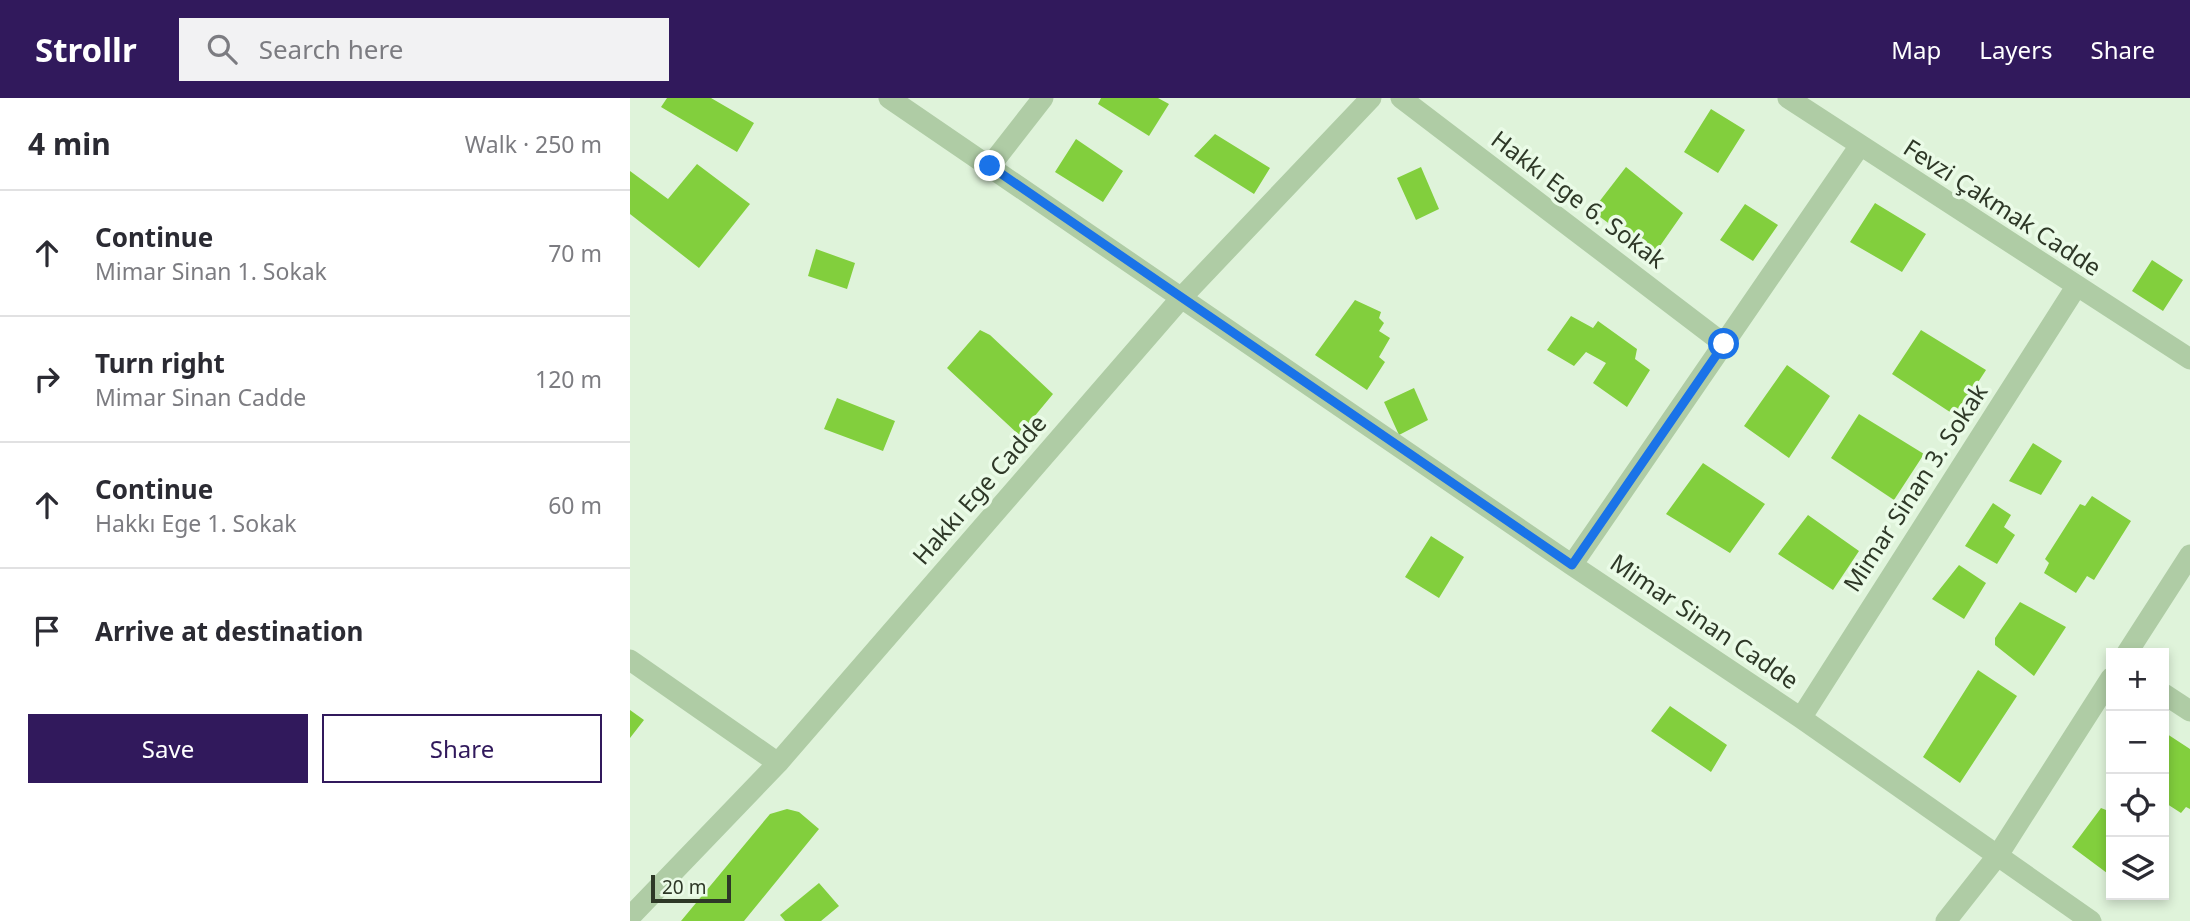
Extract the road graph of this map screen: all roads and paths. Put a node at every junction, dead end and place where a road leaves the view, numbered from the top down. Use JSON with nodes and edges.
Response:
{"nodes":[{"id":1,"x":889,"y":98,"type":"edge"},
{"id":2,"x":1043,"y":98,"type":"edge"},
{"id":3,"x":1371,"y":98,"type":"edge"},
{"id":4,"x":1401,"y":98,"type":"edge"},
{"id":5,"x":1788,"y":98,"type":"edge"},
{"id":6,"x":1859,"y":147,"type":"junction"},
{"id":7,"x":990,"y":166,"type":"junction"},
{"id":8,"x":2076,"y":288,"type":"junction"},
{"id":9,"x":1182,"y":297,"type":"junction"},
{"id":10,"x":1724,"y":344,"type":"junction"},
{"id":11,"x":2190,"y":359,"type":"edge"},
{"id":12,"x":2190,"y":555,"type":"edge"},
{"id":13,"x":1572,"y":565,"type":"junction"},
{"id":14,"x":2130,"y":648,"type":"edge"},
{"id":15,"x":630,"y":660,"type":"edge"},
{"id":16,"x":2106,"y":686,"type":"edge"},
{"id":17,"x":2169,"y":697,"type":"edge"},
{"id":18,"x":2190,"y":711,"type":"edge"},
{"id":19,"x":1801,"y":718,"type":"junction"},
{"id":20,"x":778,"y":763,"type":"junction"},
{"id":21,"x":1998,"y":855,"type":"junction"},
{"id":22,"x":630,"y":917,"type":"edge"},
{"id":23,"x":1946,"y":921,"type":"edge"},
{"id":24,"x":2091,"y":921,"type":"edge"}],
"edges":[{"from":1,"to":7,"type":"street","name":"Mimar Sinan Cadde"},
{"from":2,"to":7,"type":"street"},
{"from":3,"to":9,"type":"street","name":"Hakkı Ege Cadde"},
{"from":4,"to":10,"type":"street","name":"Hakkı Ege 6. Sokak"},
{"from":5,"to":6,"type":"street","name":"Fevzi Çakmak Cadde"},
{"from":6,"to":8,"type":"street","name":"Fevzi Çakmak Cadde"},
{"from":6,"to":10,"type":"street"},
{"from":7,"to":9,"type":"street","name":"Mimar Sinan Cadde"},
{"from":8,"to":11,"type":"street","name":"Fevzi Çakmak Cadde"},
{"from":8,"to":19,"type":"street","name":"Mimar Sinan 3. Sokak"},
{"from":9,"to":13,"type":"street","name":"Mimar Sinan Cadde"},
{"from":9,"to":20,"type":"street","name":"Hakkı Ege Cadde"},
{"from":10,"to":13,"type":"street"},
{"from":12,"to":14,"type":"street"},
{"from":13,"to":19,"type":"street","name":"Mimar Sinan Cadde"},
{"from":15,"to":20,"type":"street"},
{"from":16,"to":21,"type":"street"},
{"from":17,"to":18,"type":"street"},
{"from":19,"to":21,"type":"street","name":"Mimar Sinan Cadde"},
{"from":20,"to":22,"type":"street","name":"Hakkı Ege Cadde"},
{"from":21,"to":23,"type":"street"},
{"from":21,"to":24,"type":"street","name":"Mimar Sinan Cadde"}]}
